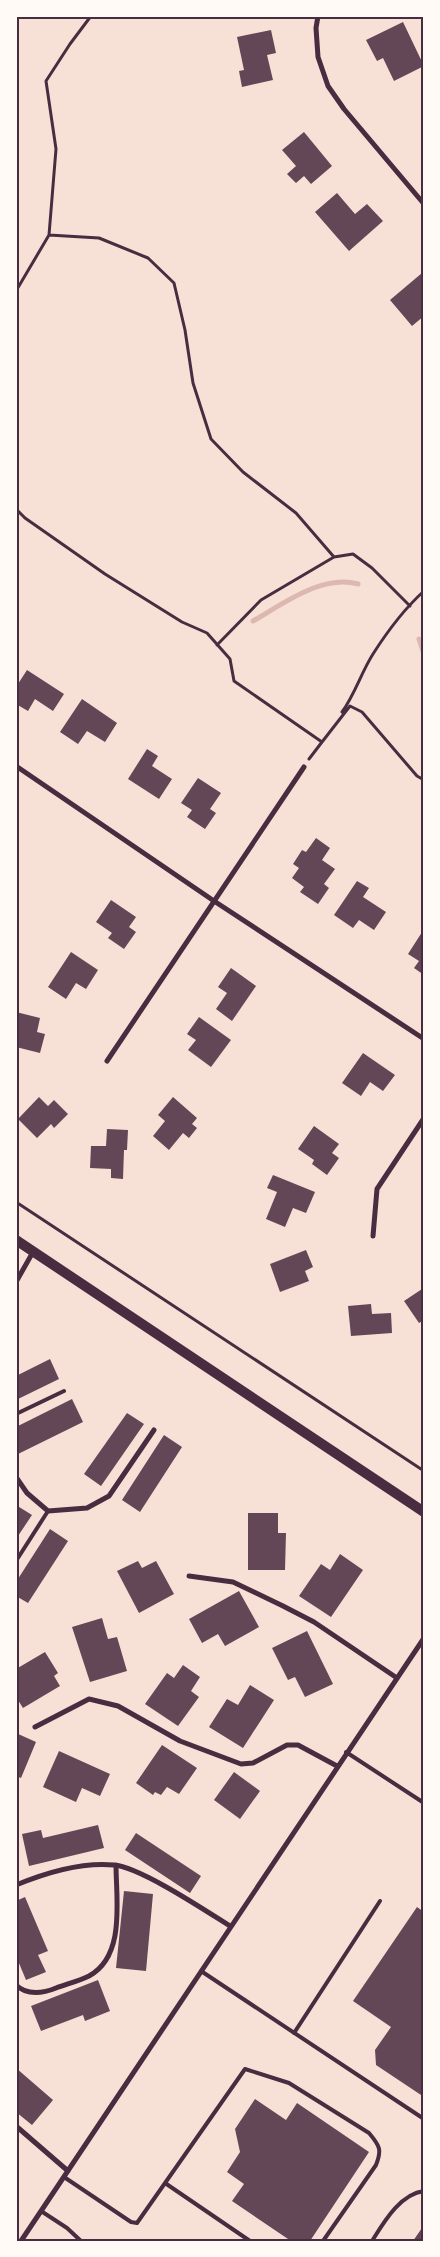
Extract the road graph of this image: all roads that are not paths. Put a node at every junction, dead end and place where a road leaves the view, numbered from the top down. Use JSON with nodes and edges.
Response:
{"nodes":[{"id":1,"x":318,"y":16,"type":"edge"},
{"id":2,"x":424,"y":204,"type":"edge"},
{"id":3,"x":16,"y":766,"type":"edge"},
{"id":4,"x":304,"y":766,"type":"road end"},
{"id":5,"x":214,"y":901,"type":"junction"},
{"id":6,"x":424,"y":1039,"type":"edge"},
{"id":7,"x":107,"y":1061,"type":"dead end"},
{"id":8,"x":424,"y":1118,"type":"edge"},
{"id":9,"x":373,"y":1236,"type":"dead end"},
{"id":10,"x":16,"y":1240,"type":"edge"},
{"id":11,"x":33,"y":1251,"type":"junction"},
{"id":12,"x":16,"y":1282,"type":"edge"},
{"id":13,"x":64,"y":1391,"type":"dead end"},
{"id":14,"x":16,"y":1414,"type":"edge"},
{"id":15,"x":154,"y":1430,"type":"dead end"},
{"id":16,"x":16,"y":1477,"type":"edge"},
{"id":17,"x":48,"y":1511,"type":"junction"},
{"id":18,"x":424,"y":1512,"type":"edge"},
{"id":19,"x":16,"y":1561,"type":"edge"},
{"id":20,"x":189,"y":1576,"type":"dead end"},
{"id":21,"x":424,"y":1638,"type":"edge"},
{"id":22,"x":397,"y":1678,"type":"junction"},
{"id":23,"x":35,"y":1727,"type":"dead end"},
{"id":24,"x":346,"y":1752,"type":"junction"},
{"id":25,"x":337,"y":1766,"type":"junction"},
{"id":26,"x":423,"y":1801,"type":"edge"},
{"id":27,"x":116,"y":1865,"type":"junction"},
{"id":28,"x":16,"y":1885,"type":"edge"},
{"id":29,"x":380,"y":1901,"type":"dead end"},
{"id":30,"x":230,"y":1926,"type":"junction"},
{"id":31,"x":201,"y":1971,"type":"junction"},
{"id":32,"x":16,"y":1985,"type":"edge"},
{"id":33,"x":294,"y":2033,"type":"junction"},
{"id":34,"x":424,"y":2119,"type":"edge"},
{"id":35,"x":16,"y":2126,"type":"edge"},
{"id":36,"x":68,"y":2171,"type":"junction"},
{"id":37,"x":64,"y":2177,"type":"junction"},
{"id":38,"x":165,"y":2183,"type":"junction"},
{"id":39,"x":424,"y":2191,"type":"edge"},
{"id":40,"x":41,"y":2211,"type":"junction"},
{"id":41,"x":21,"y":2241,"type":"edge"},
{"id":42,"x":81,"y":2241,"type":"edge"},
{"id":43,"x":250,"y":2241,"type":"edge"},
{"id":44,"x":323,"y":2241,"type":"edge"},
{"id":45,"x":372,"y":2241,"type":"edge"}],
"edges":[{"from":1,"to":2,"type":"street"},
{"from":3,"to":5,"type":"street"},
{"from":4,"to":5,"type":"street"},
{"from":5,"to":6,"type":"street"},
{"from":5,"to":7,"type":"street"},
{"from":8,"to":9,"type":"street"},
{"from":10,"to":11,"type":"main road"},
{"from":11,"to":12,"type":"street"},
{"from":11,"to":18,"type":"main road"},
{"from":13,"to":14,"type":"lane"},
{"from":15,"to":17,"type":"street"},
{"from":16,"to":17,"type":"street"},
{"from":17,"to":19,"type":"lane"},
{"from":20,"to":22,"type":"street"},
{"from":21,"to":22,"type":"street"},
{"from":22,"to":24,"type":"street"},
{"from":23,"to":25,"type":"street"},
{"from":24,"to":25,"type":"street"},
{"from":24,"to":26,"type":"lane"},
{"from":25,"to":30,"type":"street"},
{"from":27,"to":28,"type":"street"},
{"from":27,"to":30,"type":"street"},
{"from":27,"to":32,"type":"street"},
{"from":29,"to":33,"type":"lane"},
{"from":30,"to":31,"type":"street"},
{"from":31,"to":33,"type":"lane"},
{"from":31,"to":36,"type":"street"},
{"from":33,"to":34,"type":"lane"},
{"from":35,"to":36,"type":"street"},
{"from":36,"to":37,"type":"street"},
{"from":37,"to":38,"type":"lane"},
{"from":37,"to":40,"type":"street"},
{"from":38,"to":43,"type":"lane"},
{"from":38,"to":44,"type":"lane"},
{"from":39,"to":45,"type":"lane"},
{"from":40,"to":41,"type":"street"},
{"from":40,"to":42,"type":"lane"}]}
